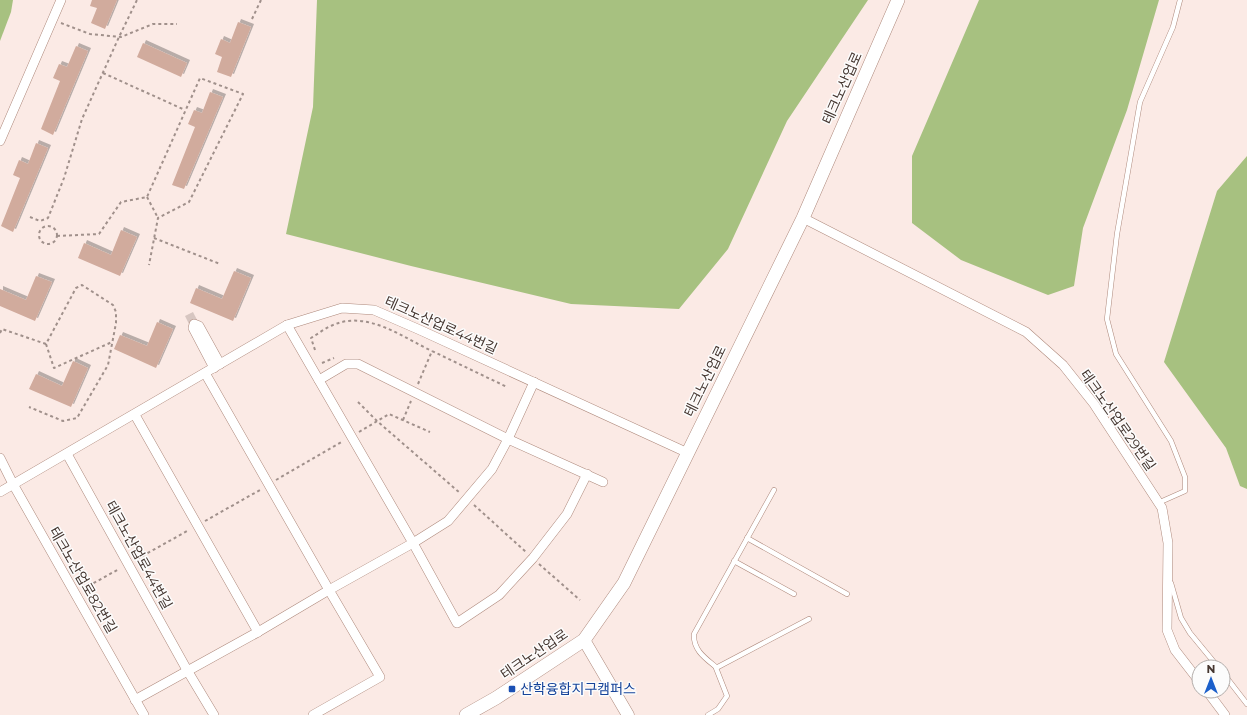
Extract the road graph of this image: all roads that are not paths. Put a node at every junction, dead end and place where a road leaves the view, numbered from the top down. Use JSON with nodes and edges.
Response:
{"nodes":[{"id":1,"x":61,"y":0,"type":"edge"},
{"id":2,"x":898,"y":0,"type":"edge"},
{"id":3,"x":1180,"y":0,"type":"edge"},
{"id":4,"x":0,"y":141,"type":"edge"},
{"id":5,"x":803,"y":218,"type":"junction"},
{"id":6,"x":287,"y":325,"type":"junction"},
{"id":7,"x":206,"y":373,"type":"junction"},
{"id":8,"x":319,"y":380,"type":"junction"},
{"id":9,"x":534,"y":382,"type":"junction"},
{"id":10,"x":134,"y":415,"type":"junction"},
{"id":11,"x":508,"y":439,"type":"junction"},
{"id":12,"x":688,"y":453,"type":"junction"},
{"id":13,"x":67,"y":454,"type":"junction"},
{"id":14,"x":0,"y":458,"type":"edge"},
{"id":15,"x":587,"y":474,"type":"junction"},
{"id":16,"x":603,"y":482,"type":"dead end"},
{"id":17,"x":13,"y":484,"type":"junction"},
{"id":18,"x":774,"y":490,"type":"dead end"},
{"id":19,"x":0,"y":492,"type":"edge"},
{"id":20,"x":1158,"y":502,"type":"junction"},
{"id":21,"x":747,"y":538,"type":"junction"},
{"id":22,"x":413,"y":543,"type":"junction"},
{"id":23,"x":734,"y":561,"type":"junction"},
{"id":24,"x":1168,"y":574,"type":"junction"},
{"id":25,"x":329,"y":590,"type":"junction"},
{"id":26,"x":794,"y":594,"type":"dead end"},
{"id":27,"x":847,"y":594,"type":"dead end"},
{"id":28,"x":809,"y":619,"type":"dead end"},
{"id":29,"x":258,"y":632,"type":"junction"},
{"id":30,"x":584,"y":640,"type":"junction"},
{"id":31,"x":1212,"y":659,"type":"edge"},
{"id":32,"x":716,"y":667,"type":"junction"},
{"id":33,"x":187,"y":670,"type":"junction"},
{"id":34,"x":1191,"y":671,"type":"edge"},
{"id":35,"x":1231,"y":683,"type":"edge"},
{"id":36,"x":1213,"y":699,"type":"edge"},
{"id":37,"x":135,"y":700,"type":"junction"},
{"id":38,"x":1247,"y":704,"type":"edge"},
{"id":39,"x":144,"y":715,"type":"edge"},
{"id":40,"x":214,"y":715,"type":"edge"},
{"id":41,"x":313,"y":715,"type":"edge"},
{"id":42,"x":466,"y":715,"type":"edge"},
{"id":43,"x":628,"y":715,"type":"edge"},
{"id":44,"x":708,"y":715,"type":"edge"},
{"id":45,"x":1225,"y":715,"type":"edge"}],
"edges":[{"from":1,"to":4,"type":"street"},
{"from":2,"to":5,"type":"main road","name":"테크노산업로"},
{"from":3,"to":20,"type":"lane"},
{"from":5,"to":12,"type":"main road","name":"테크노산업로"},
{"from":5,"to":20,"type":"street","name":"테크노산업로29번길"},
{"from":6,"to":7,"type":"street","name":"테크노산업로44번길"},
{"from":6,"to":8,"type":"street"},
{"from":6,"to":9,"type":"street","name":"테크노산업로44번길"},
{"from":7,"to":10,"type":"street","name":"테크노산업로44번길"},
{"from":7,"to":25,"type":"street"},
{"from":8,"to":11,"type":"street"},
{"from":8,"to":22,"type":"street"},
{"from":9,"to":11,"type":"street"},
{"from":9,"to":12,"type":"street","name":"테크노산업로44번길"},
{"from":10,"to":13,"type":"street","name":"테크노산업로44번길"},
{"from":10,"to":29,"type":"street"},
{"from":11,"to":15,"type":"street"},
{"from":11,"to":22,"type":"street"},
{"from":12,"to":30,"type":"main road","name":"테크노산업로"},
{"from":13,"to":17,"type":"street","name":"테크노산업로44번길"},
{"from":13,"to":33,"type":"street","name":"테크노산업로44번길"},
{"from":14,"to":17,"type":"street","name":"테크노산업로82번길"},
{"from":15,"to":16,"type":"street"},
{"from":15,"to":22,"type":"street"},
{"from":17,"to":19,"type":"street","name":"테크노산업로44번길"},
{"from":17,"to":37,"type":"street","name":"테크노산업로82번길"},
{"from":18,"to":21,"type":"lane"},
{"from":20,"to":24,"type":"street","name":"테크노산업로29번길"},
{"from":21,"to":23,"type":"lane"},
{"from":21,"to":27,"type":"lane"},
{"from":22,"to":25,"type":"street"},
{"from":23,"to":26,"type":"lane"},
{"from":23,"to":32,"type":"lane"},
{"from":24,"to":31,"type":"lane"},
{"from":24,"to":34,"type":"street","name":"테크노산업로29번길"},
{"from":25,"to":29,"type":"street"},
{"from":25,"to":41,"type":"street"},
{"from":28,"to":32,"type":"lane"},
{"from":29,"to":33,"type":"street"},
{"from":30,"to":42,"type":"main road","name":"테크노산업로"},
{"from":30,"to":43,"type":"street"},
{"from":32,"to":44,"type":"lane"},
{"from":33,"to":37,"type":"street"},
{"from":33,"to":40,"type":"street","name":"테크노산업로44번길"},
{"from":35,"to":38,"type":"lane"},
{"from":36,"to":45,"type":"street"},
{"from":37,"to":39,"type":"street","name":"테크노산업로82번길"}]}
